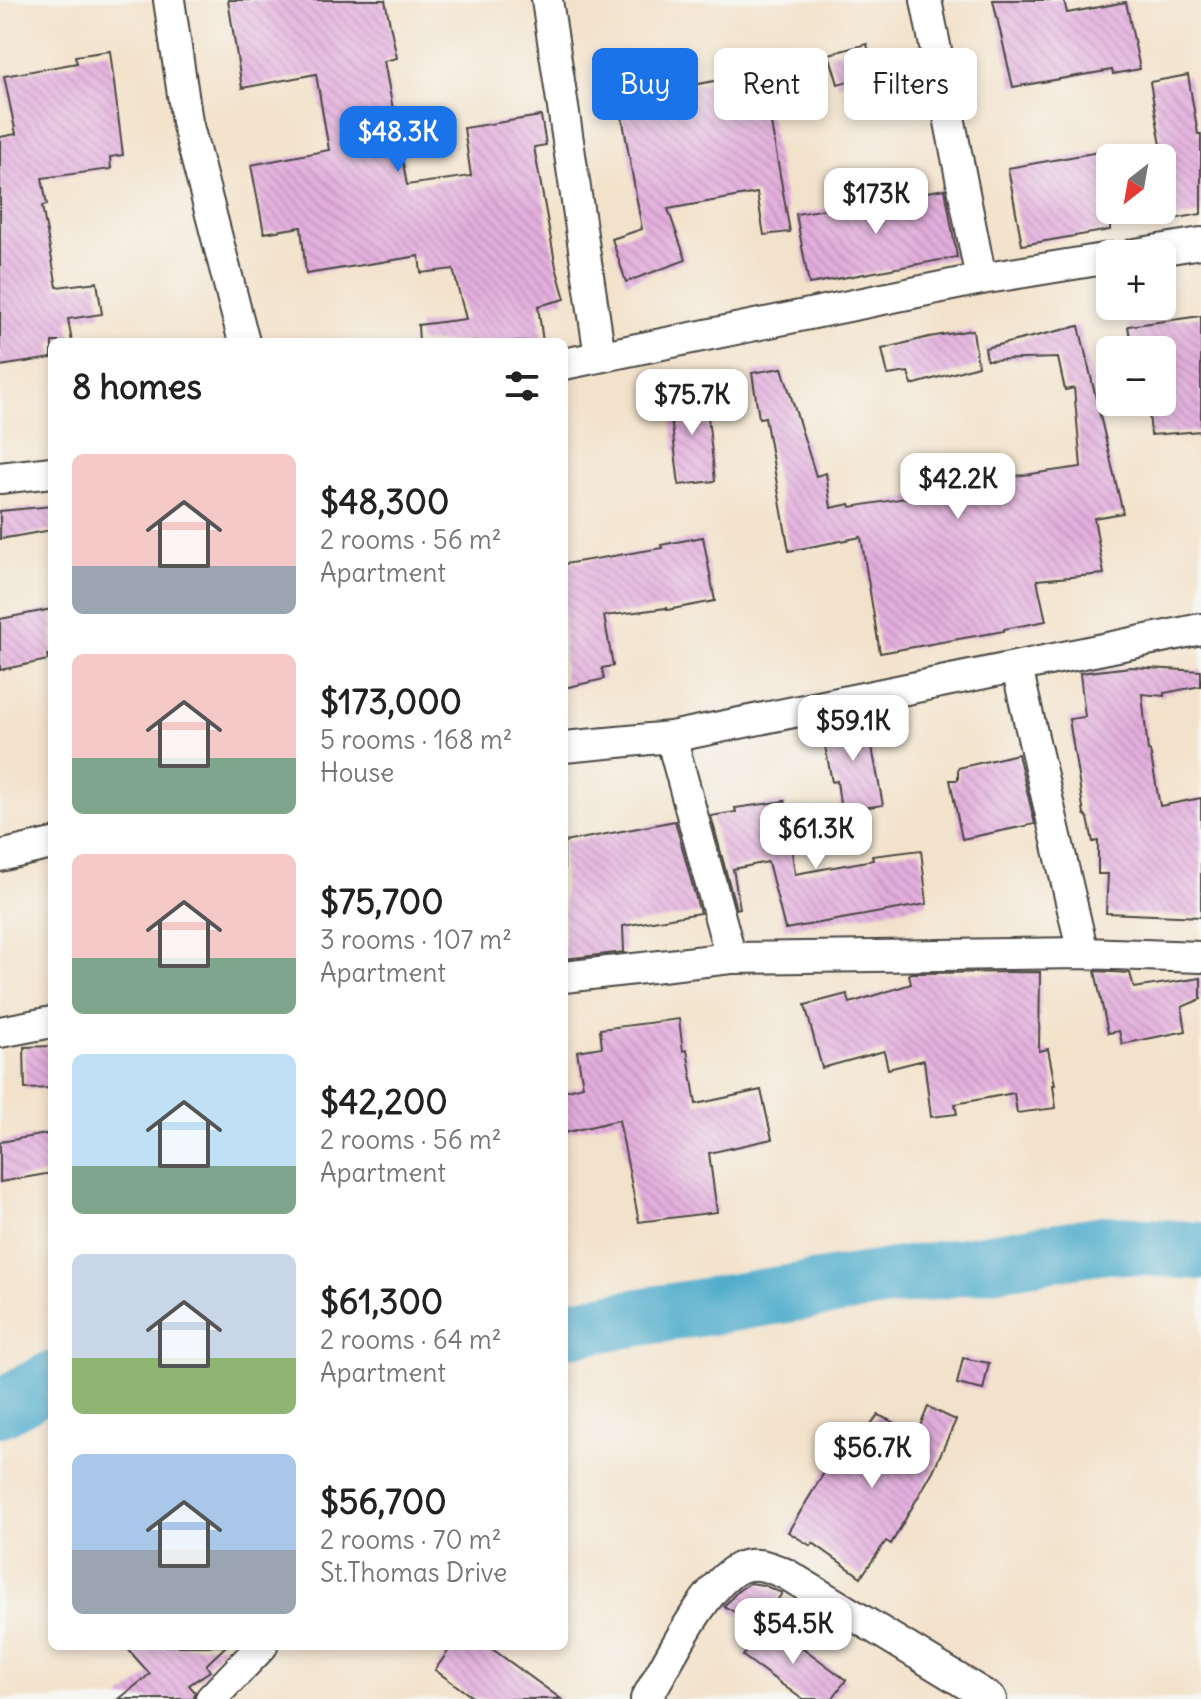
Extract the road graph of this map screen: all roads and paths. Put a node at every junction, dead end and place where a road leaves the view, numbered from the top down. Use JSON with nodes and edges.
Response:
{"nodes":[{"id":1,"x":169,"y":0,"type":"edge"},
{"id":2,"x":547,"y":0,"type":"edge"},
{"id":3,"x":926,"y":0,"type":"edge"},
{"id":4,"x":1201,"y":243,"type":"edge"},
{"id":5,"x":1176,"y":247,"type":"edge"},
{"id":6,"x":1096,"y":260,"type":"edge"},
{"id":7,"x":981,"y":279,"type":"junction"},
{"id":8,"x":243,"y":338,"type":"edge"},
{"id":9,"x":600,"y":356,"type":"junction"},
{"id":10,"x":568,"y":363,"type":"edge"},
{"id":11,"x":48,"y":472,"type":"edge"},
{"id":12,"x":0,"y":478,"type":"edge"},
{"id":13,"x":1201,"y":629,"type":"edge"},
{"id":14,"x":1017,"y":668,"type":"junction"},
{"id":15,"x":671,"y":737,"type":"junction"},
{"id":16,"x":568,"y":747,"type":"edge"},
{"id":17,"x":48,"y":845,"type":"edge"},
{"id":18,"x":0,"y":856,"type":"edge"},
{"id":19,"x":1083,"y":953,"type":"junction"},
{"id":20,"x":1201,"y":957,"type":"edge"},
{"id":21,"x":731,"y":958,"type":"junction"},
{"id":22,"x":568,"y":977,"type":"edge"},
{"id":23,"x":48,"y":1023,"type":"edge"},
{"id":24,"x":0,"y":1032,"type":"edge"},
{"id":25,"x":258,"y":1650,"type":"edge"},
{"id":26,"x":211,"y":1699,"type":"edge"},
{"id":27,"x":646,"y":1699,"type":"edge"},
{"id":28,"x":991,"y":1699,"type":"edge"}],
"edges":[{"from":1,"to":8,"type":"street"},
{"from":2,"to":9,"type":"street"},
{"from":3,"to":7,"type":"street"},
{"from":4,"to":5,"type":"street"},
{"from":6,"to":7,"type":"street"},
{"from":7,"to":9,"type":"street"},
{"from":9,"to":10,"type":"street"},
{"from":11,"to":12,"type":"street"},
{"from":13,"to":14,"type":"street"},
{"from":14,"to":15,"type":"street"},
{"from":14,"to":19,"type":"street"},
{"from":15,"to":16,"type":"street"},
{"from":15,"to":21,"type":"street"},
{"from":17,"to":18,"type":"street"},
{"from":19,"to":20,"type":"street"},
{"from":19,"to":21,"type":"street"},
{"from":21,"to":22,"type":"street"},
{"from":23,"to":24,"type":"street"},
{"from":25,"to":26,"type":"street"},
{"from":27,"to":28,"type":"street"}]}
